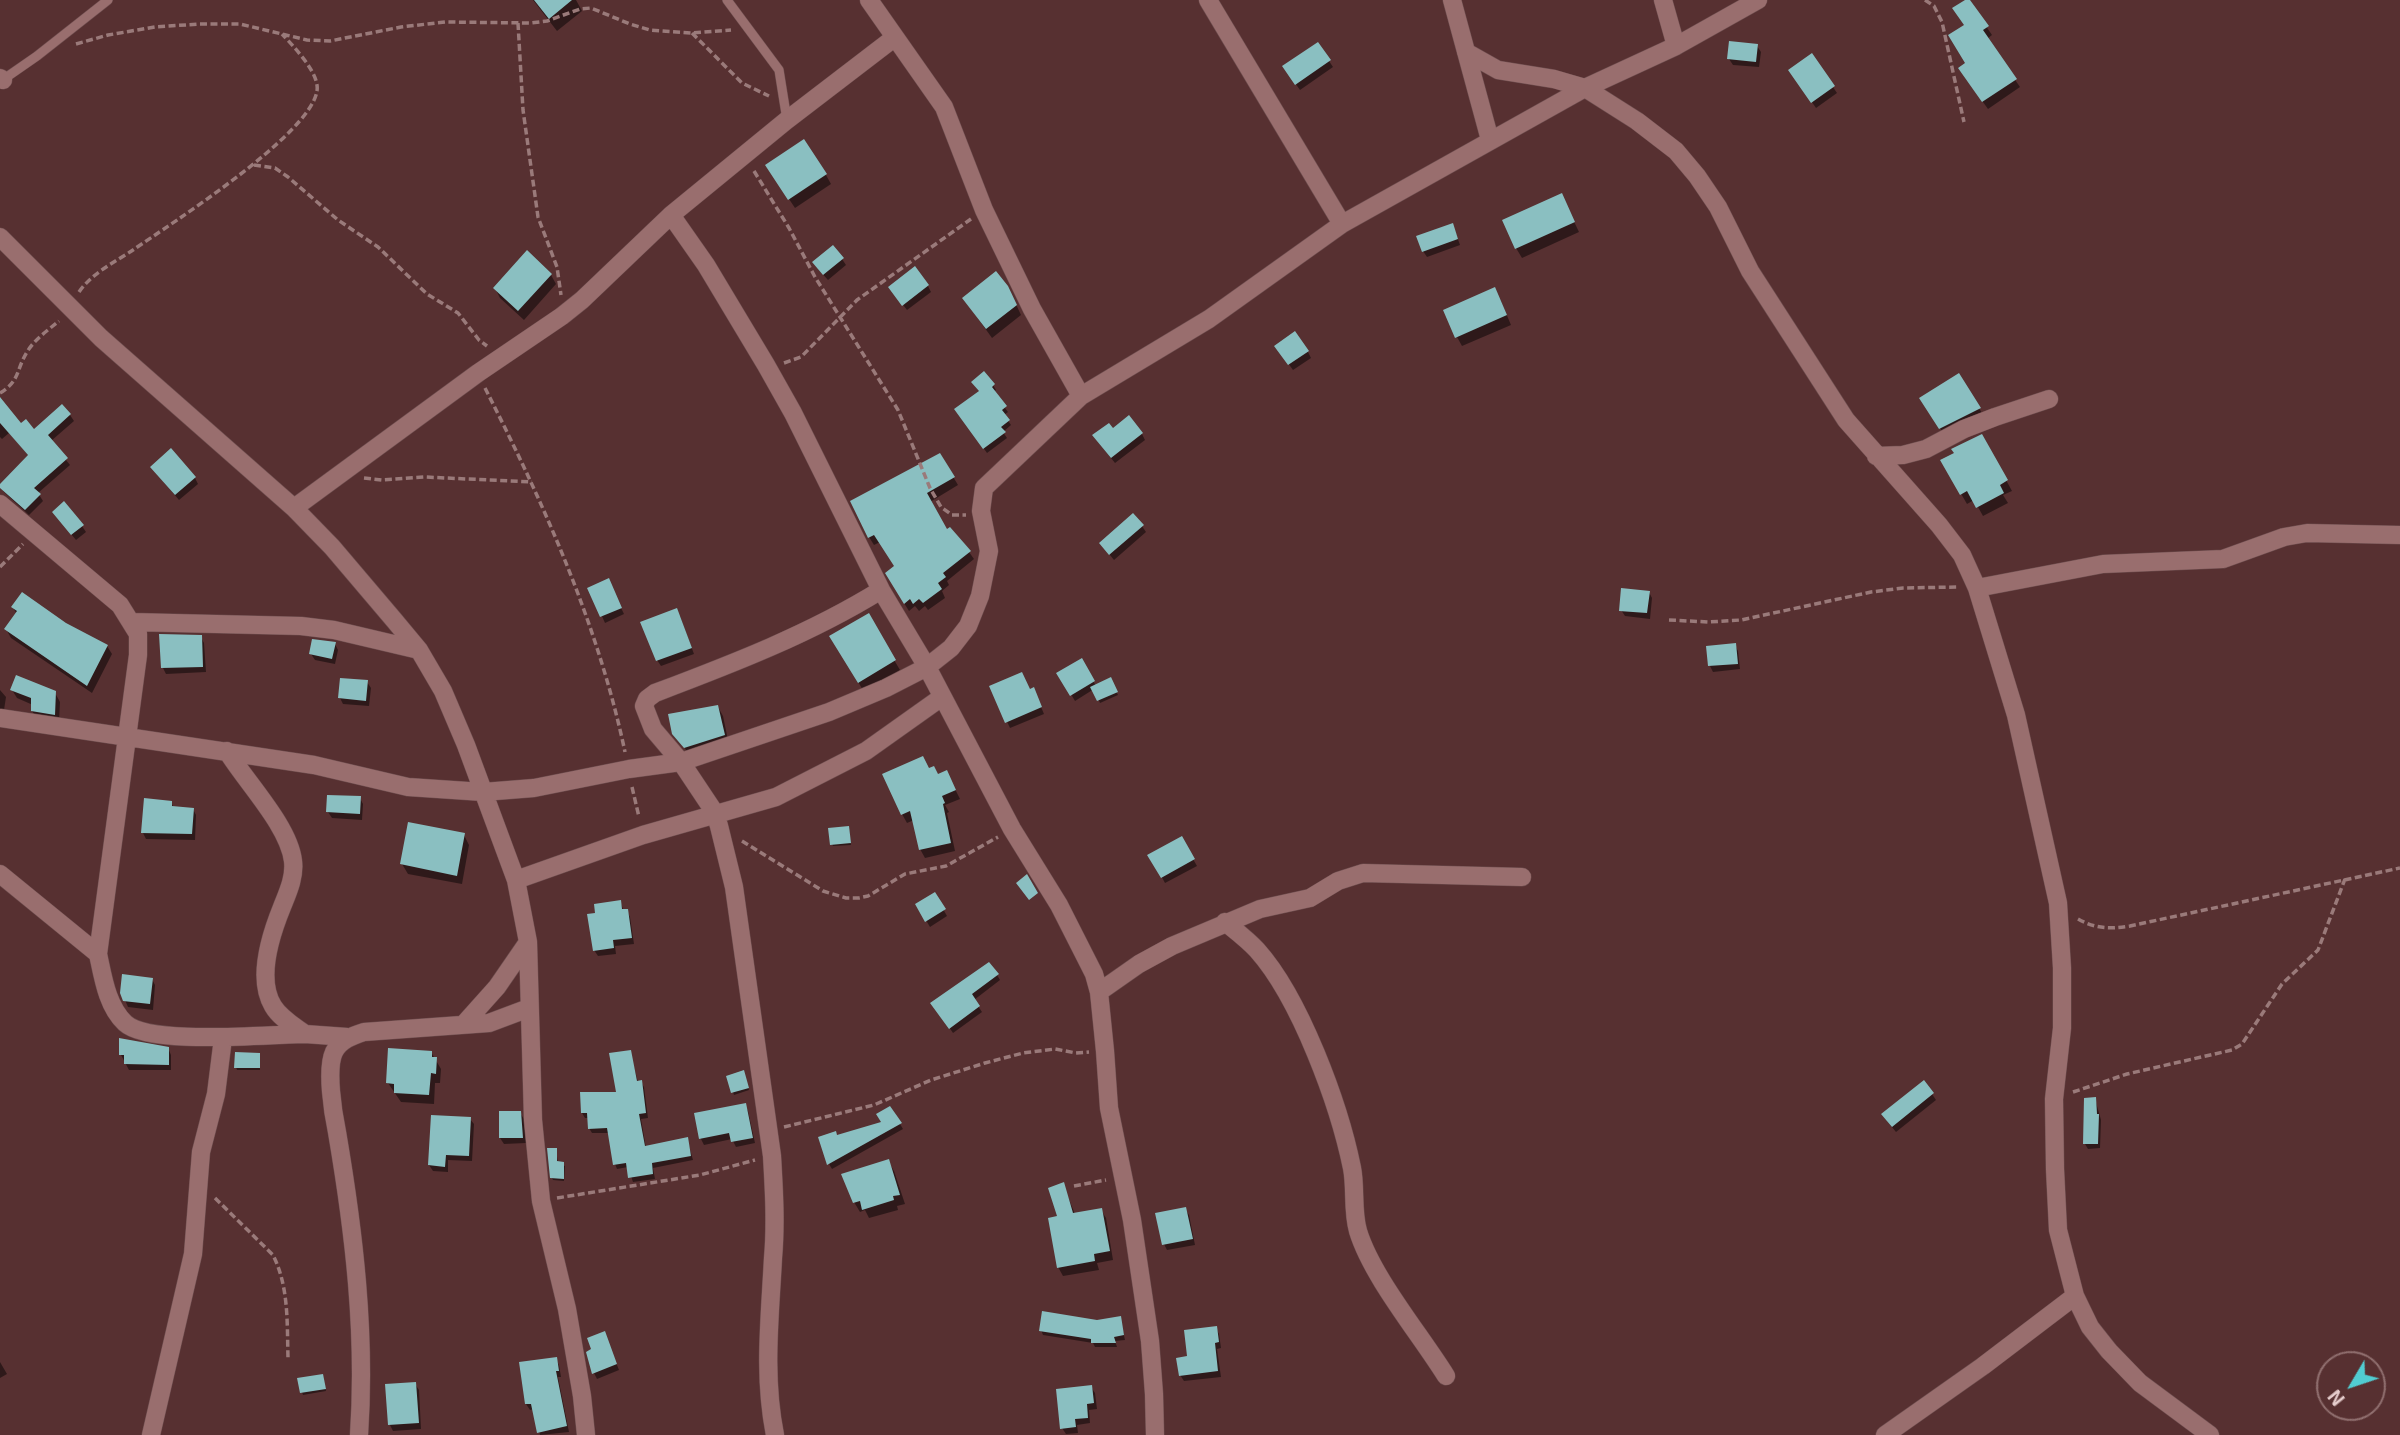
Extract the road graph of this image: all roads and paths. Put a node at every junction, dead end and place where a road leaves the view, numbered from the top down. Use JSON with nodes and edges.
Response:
{"nodes":[{"id":1,"x":108,"y":0,"type":"edge"},
{"id":2,"x":727,"y":0,"type":"edge"},
{"id":3,"x":869,"y":0,"type":"edge"},
{"id":4,"x":1208,"y":0,"type":"edge"},
{"id":5,"x":1451,"y":0,"type":"edge"},
{"id":6,"x":1663,"y":0,"type":"edge"},
{"id":7,"x":1758,"y":0,"type":"edge"},
{"id":8,"x":1925,"y":0,"type":"edge"},
{"id":9,"x":518,"y":23,"type":"junction"},
{"id":10,"x":281,"y":33,"type":"junction"},
{"id":11,"x":692,"y":33,"type":"junction"},
{"id":12,"x":894,"y":38,"type":"junction"},
{"id":13,"x":759,"y":41,"type":"junction"},
{"id":14,"x":73,"y":45,"type":"dead end"},
{"id":15,"x":1676,"y":47,"type":"junction"},
{"id":16,"x":1466,"y":52,"type":"junction"},
{"id":17,"x":1,"y":80,"type":"edge"},
{"id":18,"x":1585,"y":88,"type":"junction"},
{"id":19,"x":786,"y":111,"type":"junction"},
{"id":20,"x":1964,"y":122,"type":"dead end"},
{"id":21,"x":1490,"y":140,"type":"junction"},
{"id":22,"x":743,"y":155,"type":"junction"},
{"id":23,"x":252,"y":165,"type":"junction"},
{"id":24,"x":984,"y":210,"type":"junction"},
{"id":25,"x":671,"y":215,"type":"junction"},
{"id":26,"x":1342,"y":224,"type":"junction"},
{"id":27,"x":0,"y":237,"type":"edge"},
{"id":28,"x":71,"y":310,"type":"junction"},
{"id":29,"x":562,"y":316,"type":"junction"},
{"id":30,"x":841,"y":316,"type":"junction"},
{"id":31,"x":511,"y":351,"type":"junction"},
{"id":32,"x":766,"y":365,"type":"junction"},
{"id":33,"x":478,"y":373,"type":"junction"},
{"id":34,"x":0,"y":393,"type":"edge"},
{"id":35,"x":1081,"y":396,"type":"junction"},
{"id":36,"x":2049,"y":399,"type":"dead end"},
{"id":37,"x":1875,"y":456,"type":"junction"},
{"id":38,"x":341,"y":476,"type":"junction"},
{"id":39,"x":532,"y":482,"type":"junction"},
{"id":40,"x":0,"y":503,"type":"edge"},
{"id":41,"x":294,"y":508,"type":"junction"},
{"id":42,"x":981,"y":512,"type":"junction"},
{"id":43,"x":34,"y":532,"type":"junction"},
{"id":44,"x":2400,"y":535,"type":"edge"},
{"id":45,"x":0,"y":567,"type":"edge"},
{"id":46,"x":1977,"y":588,"type":"junction"},
{"id":47,"x":881,"y":590,"type":"junction"},
{"id":48,"x":1669,"y":620,"type":"dead end"},
{"id":49,"x":131,"y":622,"type":"junction"},
{"id":50,"x":419,"y":650,"type":"junction"},
{"id":51,"x":927,"y":667,"type":"junction"},
{"id":52,"x":942,"y":697,"type":"junction"},
{"id":53,"x":0,"y":718,"type":"edge"},
{"id":54,"x":126,"y":737,"type":"junction"},
{"id":55,"x":227,"y":751,"type":"junction"},
{"id":56,"x":681,"y":762,"type":"junction"},
{"id":57,"x":629,"y":769,"type":"junction"},
{"id":58,"x":483,"y":792,"type":"junction"},
{"id":59,"x":717,"y":820,"type":"junction"},
{"id":60,"x":1012,"y":829,"type":"junction"},
{"id":61,"x":643,"y":835,"type":"junction"},
{"id":62,"x":2400,"y":868,"type":"edge"},
{"id":63,"x":0,"y":874,"type":"edge"},
{"id":64,"x":1522,"y":877,"type":"dead end"},
{"id":65,"x":2345,"y":879,"type":"junction"},
{"id":66,"x":516,"y":880,"type":"junction"},
{"id":67,"x":2057,"y":903,"type":"junction"},
{"id":68,"x":1225,"y":922,"type":"junction"},
{"id":69,"x":528,"y":942,"type":"junction"},
{"id":70,"x":98,"y":954,"type":"junction"},
{"id":71,"x":1099,"y":992,"type":"junction"},
{"id":72,"x":529,"y":1008,"type":"junction"},
{"id":73,"x":463,"y":1025,"type":"junction"},
{"id":74,"x":305,"y":1034,"type":"junction"},
{"id":75,"x":347,"y":1037,"type":"junction"},
{"id":76,"x":223,"y":1038,"type":"junction"},
{"id":77,"x":1105,"y":1051,"type":"junction"},
{"id":78,"x":2054,"y":1099,"type":"junction"},
{"id":79,"x":768,"y":1130,"type":"junction"},
{"id":80,"x":772,"y":1156,"type":"junction"},
{"id":81,"x":1124,"y":1173,"type":"junction"},
{"id":82,"x":199,"y":1185,"type":"junction"},
{"id":83,"x":1074,"y":1186,"type":"dead end"},
{"id":84,"x":541,"y":1201,"type":"junction"},
{"id":85,"x":2075,"y":1296,"type":"junction"},
{"id":86,"x":288,"y":1358,"type":"dead end"},
{"id":87,"x":1446,"y":1376,"type":"dead end"},
{"id":88,"x":151,"y":1435,"type":"edge"},
{"id":89,"x":359,"y":1435,"type":"edge"},
{"id":90,"x":586,"y":1435,"type":"edge"},
{"id":91,"x":775,"y":1435,"type":"edge"},
{"id":92,"x":1155,"y":1435,"type":"edge"},
{"id":93,"x":1885,"y":1435,"type":"edge"},
{"id":94,"x":2210,"y":1435,"type":"edge"}],
"edges":[{"from":1,"to":17,"type":"lane"},
{"from":2,"to":13,"type":"lane"},
{"from":3,"to":12,"type":"street"},
{"from":4,"to":26,"type":"street"},
{"from":5,"to":16,"type":"street"},
{"from":6,"to":15,"type":"street"},
{"from":7,"to":15,"type":"street"},
{"from":8,"to":20,"type":"path"},
{"from":9,"to":10,"type":"path"},
{"from":9,"to":11,"type":"path"},
{"from":9,"to":29,"type":"path"},
{"from":10,"to":14,"type":"path"},
{"from":10,"to":23,"type":"path"},
{"from":11,"to":13,"type":"path"},
{"from":11,"to":19,"type":"path"},
{"from":12,"to":19,"type":"street"},
{"from":12,"to":24,"type":"street"},
{"from":13,"to":19,"type":"lane"},
{"from":15,"to":18,"type":"street"},
{"from":16,"to":18,"type":"street"},
{"from":16,"to":21,"type":"street"},
{"from":18,"to":21,"type":"street"},
{"from":18,"to":37,"type":"street"},
{"from":19,"to":22,"type":"street"},
{"from":21,"to":26,"type":"street"},
{"from":22,"to":25,"type":"street"},
{"from":22,"to":30,"type":"path"},
{"from":23,"to":28,"type":"path"},
{"from":23,"to":31,"type":"path"},
{"from":24,"to":30,"type":"path"},
{"from":24,"to":35,"type":"street"},
{"from":25,"to":29,"type":"street"},
{"from":25,"to":32,"type":"street"},
{"from":26,"to":35,"type":"street"},
{"from":27,"to":28,"type":"street"},
{"from":28,"to":34,"type":"path"},
{"from":28,"to":41,"type":"street"},
{"from":29,"to":31,"type":"street"},
{"from":30,"to":32,"type":"path"},
{"from":30,"to":42,"type":"path"},
{"from":31,"to":33,"type":"street"},
{"from":32,"to":47,"type":"street"},
{"from":33,"to":38,"type":"street"},
{"from":33,"to":39,"type":"path"},
{"from":35,"to":42,"type":"street"},
{"from":36,"to":37,"type":"street"},
{"from":37,"to":46,"type":"street"},
{"from":38,"to":39,"type":"path"},
{"from":38,"to":41,"type":"street"},
{"from":39,"to":57,"type":"path"},
{"from":40,"to":43,"type":"street"},
{"from":41,"to":50,"type":"street"},
{"from":42,"to":51,"type":"street"},
{"from":43,"to":45,"type":"path"},
{"from":43,"to":49,"type":"street"},
{"from":44,"to":46,"type":"street"},
{"from":46,"to":48,"type":"path"},
{"from":46,"to":67,"type":"street"},
{"from":47,"to":51,"type":"street"},
{"from":47,"to":56,"type":"street"},
{"from":49,"to":50,"type":"street"},
{"from":49,"to":54,"type":"street"},
{"from":50,"to":58,"type":"street"},
{"from":51,"to":52,"type":"street"},
{"from":51,"to":56,"type":"street"},
{"from":52,"to":59,"type":"street"},
{"from":52,"to":60,"type":"street"},
{"from":53,"to":54,"type":"street"},
{"from":54,"to":55,"type":"street"},
{"from":54,"to":70,"type":"street"},
{"from":55,"to":58,"type":"street"},
{"from":55,"to":74,"type":"street"},
{"from":56,"to":57,"type":"street"},
{"from":56,"to":59,"type":"street"},
{"from":57,"to":58,"type":"street"},
{"from":57,"to":61,"type":"path"},
{"from":58,"to":66,"type":"street"},
{"from":59,"to":60,"type":"path"},
{"from":59,"to":61,"type":"street"},
{"from":59,"to":79,"type":"street"},
{"from":60,"to":71,"type":"street"},
{"from":61,"to":66,"type":"street"},
{"from":62,"to":65,"type":"path"},
{"from":63,"to":70,"type":"street"},
{"from":64,"to":68,"type":"street"},
{"from":65,"to":67,"type":"path"},
{"from":65,"to":78,"type":"path"},
{"from":66,"to":69,"type":"street"},
{"from":67,"to":78,"type":"street"},
{"from":68,"to":71,"type":"street"},
{"from":68,"to":87,"type":"street"},
{"from":69,"to":72,"type":"street"},
{"from":69,"to":73,"type":"street"},
{"from":70,"to":76,"type":"street"},
{"from":71,"to":77,"type":"street"},
{"from":72,"to":73,"type":"street"},
{"from":72,"to":84,"type":"street"},
{"from":73,"to":75,"type":"street"},
{"from":74,"to":75,"type":"street"},
{"from":74,"to":76,"type":"street"},
{"from":75,"to":89,"type":"street"},
{"from":76,"to":82,"type":"street"},
{"from":77,"to":79,"type":"path"},
{"from":77,"to":81,"type":"street"},
{"from":78,"to":85,"type":"street"},
{"from":79,"to":80,"type":"street"},
{"from":80,"to":84,"type":"path"},
{"from":80,"to":91,"type":"street"},
{"from":81,"to":83,"type":"path"},
{"from":81,"to":92,"type":"street"},
{"from":82,"to":86,"type":"path"},
{"from":82,"to":88,"type":"street"},
{"from":84,"to":90,"type":"street"},
{"from":85,"to":93,"type":"street"},
{"from":85,"to":94,"type":"street"}]}
